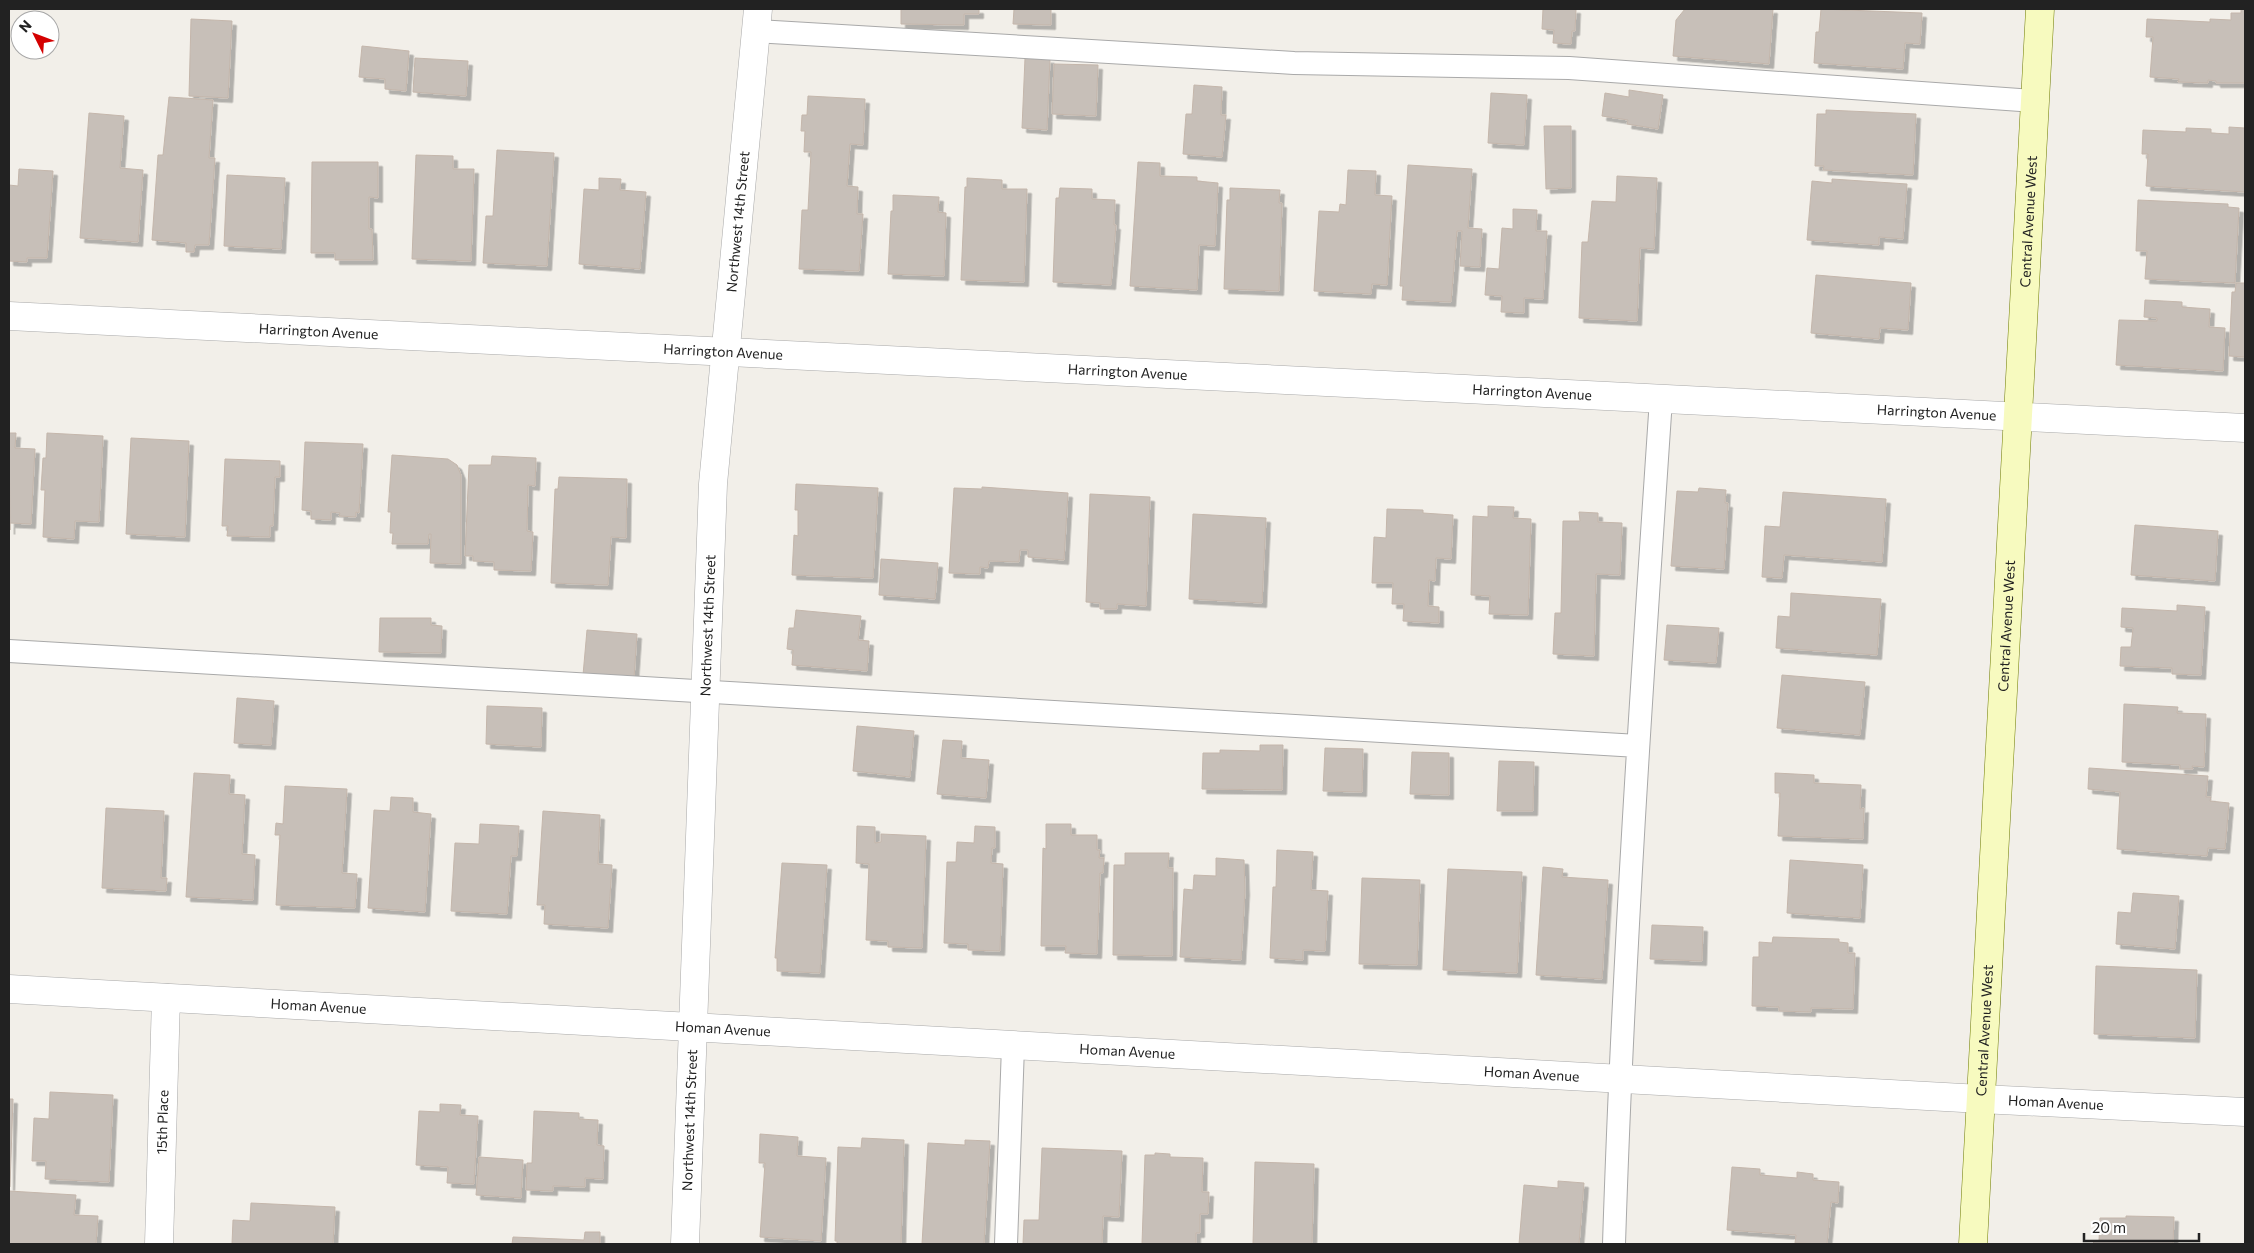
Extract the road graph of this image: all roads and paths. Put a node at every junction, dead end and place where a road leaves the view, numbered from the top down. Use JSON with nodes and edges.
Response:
{"nodes":[{"id":1,"x":2040,"y":9,"type":"edge"},
{"id":2,"x":757,"y":20,"type":"edge"},
{"id":3,"x":2036,"y":101,"type":"junction"},
{"id":4,"x":9,"y":316,"type":"edge"},
{"id":5,"x":725,"y":353,"type":"junction"},
{"id":6,"x":1662,"y":399,"type":"junction"},
{"id":7,"x":2018,"y":417,"type":"junction"},
{"id":8,"x":2245,"y":428,"type":"edge"},
{"id":9,"x":9,"y":651,"type":"edge"},
{"id":10,"x":706,"y":690,"type":"junction"},
{"id":11,"x":1638,"y":746,"type":"junction"},
{"id":12,"x":9,"y":989,"type":"edge"},
{"id":13,"x":166,"y":998,"type":"junction"},
{"id":14,"x":694,"y":1027,"type":"junction"},
{"id":15,"x":1013,"y":1046,"type":"junction"},
{"id":16,"x":1621,"y":1078,"type":"junction"},
{"id":17,"x":1981,"y":1099,"type":"junction"},
{"id":18,"x":2245,"y":1112,"type":"edge"},
{"id":19,"x":159,"y":1244,"type":"edge"},
{"id":20,"x":685,"y":1244,"type":"edge"},
{"id":21,"x":1006,"y":1244,"type":"edge"},
{"id":22,"x":1614,"y":1244,"type":"edge"},
{"id":23,"x":1973,"y":1244,"type":"edge"}],
"edges":[{"from":1,"to":3,"type":"street","name":"Central Avenue West"},
{"from":2,"to":3,"type":"lane"},
{"from":2,"to":5,"type":"street","name":"Northwest 14th Street"},
{"from":3,"to":7,"type":"street","name":"Central Avenue West"},
{"from":4,"to":5,"type":"street","name":"Harrington Avenue"},
{"from":5,"to":6,"type":"street","name":"Harrington Avenue"},
{"from":5,"to":10,"type":"street","name":"Northwest 14th Street"},
{"from":6,"to":7,"type":"street","name":"Harrington Avenue"},
{"from":6,"to":11,"type":"lane"},
{"from":7,"to":8,"type":"street","name":"Harrington Avenue"},
{"from":7,"to":17,"type":"street","name":"Central Avenue West"},
{"from":9,"to":10,"type":"lane"},
{"from":10,"to":11,"type":"lane"},
{"from":10,"to":14,"type":"street","name":"Northwest 14th Street"},
{"from":11,"to":16,"type":"lane"},
{"from":12,"to":13,"type":"street","name":"Homan Avenue"},
{"from":13,"to":14,"type":"street","name":"Homan Avenue"},
{"from":13,"to":19,"type":"street","name":"15th Place"},
{"from":14,"to":15,"type":"street","name":"Homan Avenue"},
{"from":14,"to":20,"type":"street","name":"Northwest 14th Street"},
{"from":15,"to":16,"type":"street","name":"Homan Avenue"},
{"from":15,"to":21,"type":"lane"},
{"from":16,"to":17,"type":"street","name":"Homan Avenue"},
{"from":16,"to":22,"type":"lane"},
{"from":17,"to":18,"type":"street","name":"Homan Avenue"},
{"from":17,"to":23,"type":"street","name":"Central Avenue West"}]}
